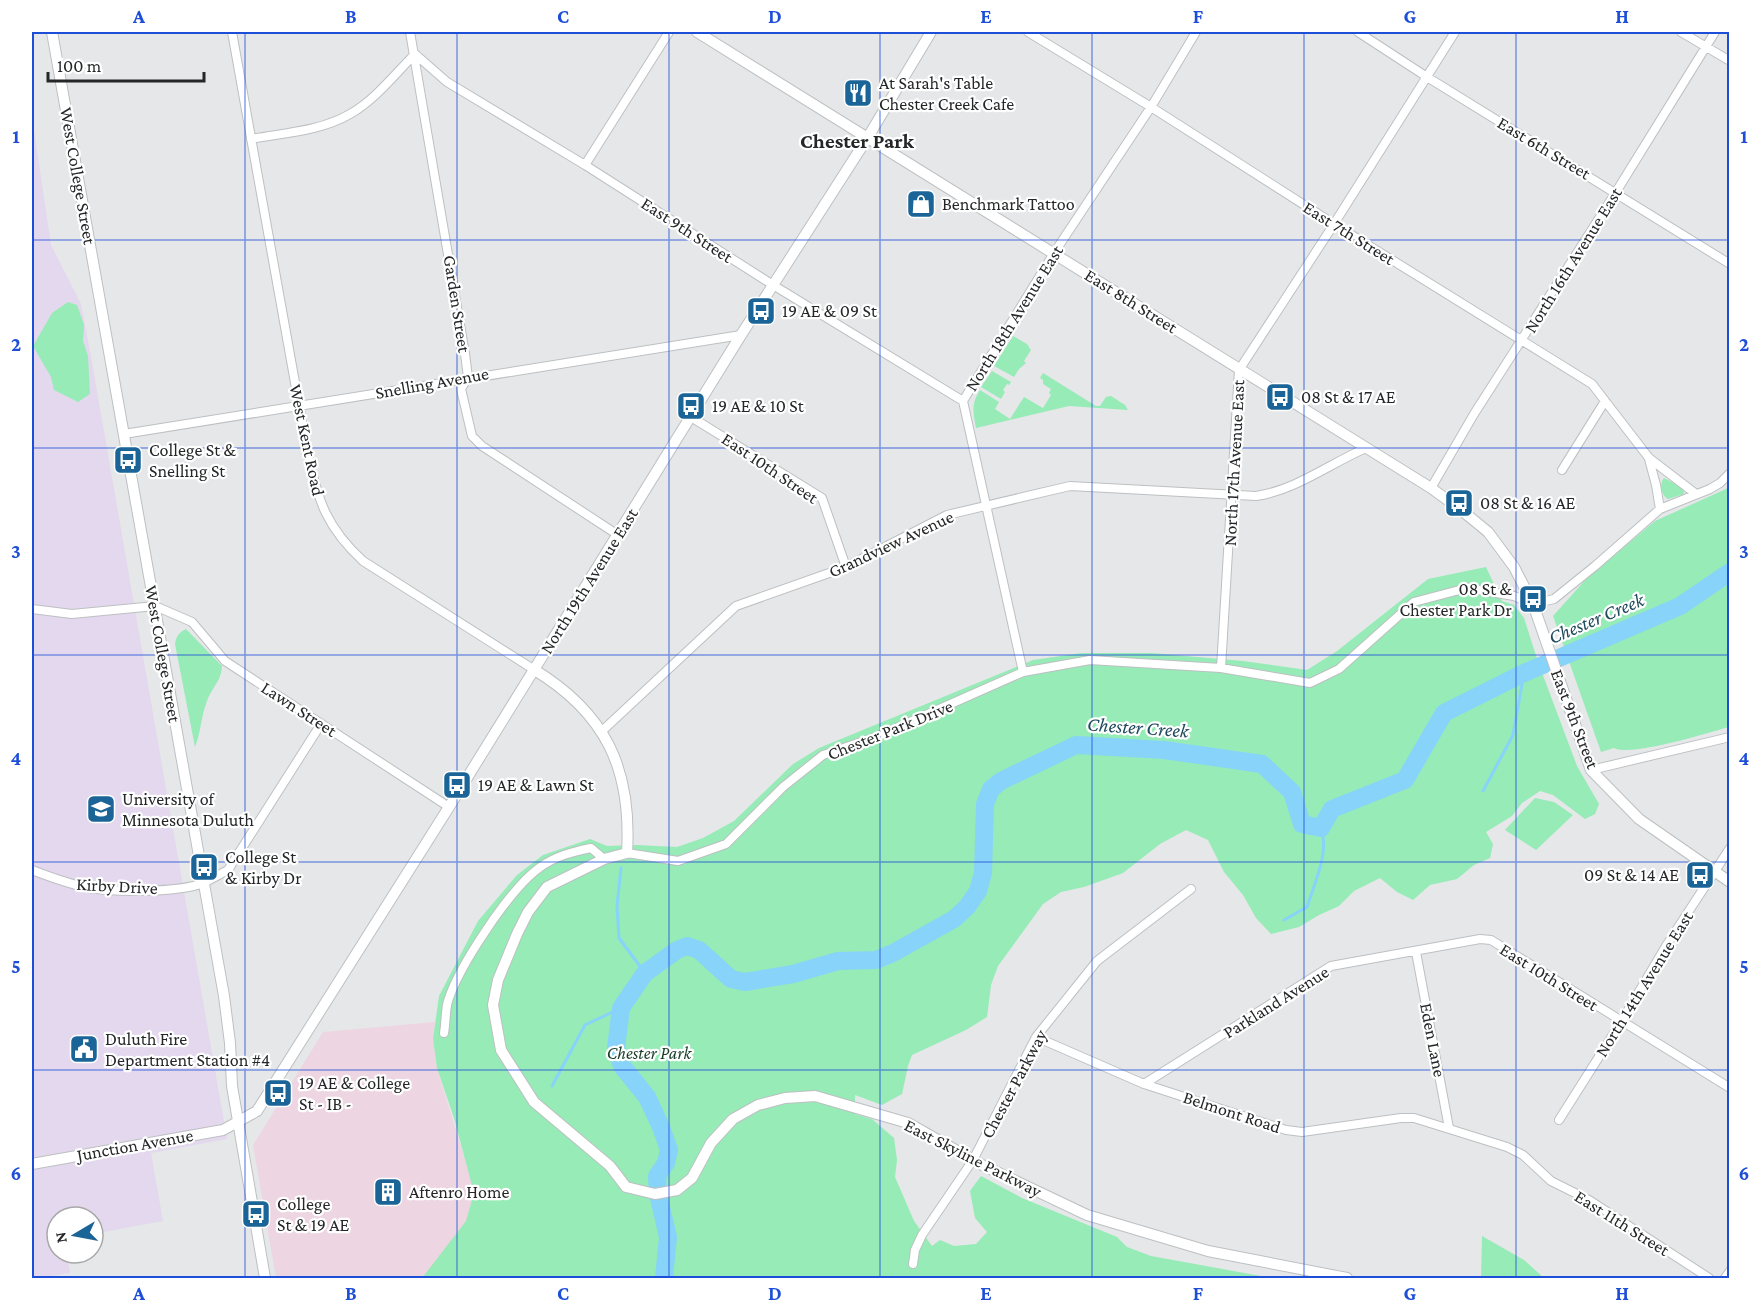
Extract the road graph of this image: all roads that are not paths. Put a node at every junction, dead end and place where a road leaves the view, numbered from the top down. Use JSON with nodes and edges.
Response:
{"nodes":[{"id":1,"x":52,"y":32,"type":"edge"},
{"id":2,"x":232,"y":32,"type":"edge"},
{"id":3,"x":411,"y":32,"type":"edge"},
{"id":4,"x":669,"y":32,"type":"edge"},
{"id":5,"x":697,"y":32,"type":"edge"},
{"id":6,"x":931,"y":32,"type":"edge"},
{"id":7,"x":1028,"y":32,"type":"edge"},
{"id":8,"x":1196,"y":32,"type":"edge"},
{"id":9,"x":1358,"y":32,"type":"edge"},
{"id":10,"x":1455,"y":32,"type":"edge"},
{"id":11,"x":1682,"y":32,"type":"edge"},
{"id":12,"x":1715,"y":32,"type":"edge"},
{"id":13,"x":1705,"y":46,"type":"junction"},
{"id":14,"x":415,"y":54,"type":"junction"},
{"id":15,"x":1730,"y":61,"type":"edge"},
{"id":16,"x":1427,"y":77,"type":"junction"},
{"id":17,"x":1151,"y":107,"type":"junction"},
{"id":18,"x":868,"y":137,"type":"junction"},
{"id":19,"x":251,"y":139,"type":"junction"},
{"id":20,"x":585,"y":165,"type":"junction"},
{"id":21,"x":1616,"y":192,"type":"junction"},
{"id":22,"x":1334,"y":224,"type":"junction"},
{"id":23,"x":1054,"y":253,"type":"junction"},
{"id":24,"x":1730,"y":264,"type":"edge"},
{"id":25,"x":773,"y":285,"type":"junction"},
{"id":26,"x":741,"y":335,"type":"junction"},
{"id":27,"x":1522,"y":340,"type":"junction"},
{"id":28,"x":1239,"y":370,"type":"junction"},
{"id":29,"x":468,"y":377,"type":"junction"},
{"id":30,"x":963,"y":401,"type":"junction"},
{"id":31,"x":1605,"y":401,"type":"junction"},
{"id":32,"x":299,"y":405,"type":"junction"},
{"id":33,"x":691,"y":417,"type":"junction"},
{"id":34,"x":124,"y":434,"type":"junction"},
{"id":35,"x":1366,"y":448,"type":"junction"},
{"id":36,"x":1649,"y":458,"type":"junction"},
{"id":37,"x":1562,"y":470,"type":"dead end"},
{"id":38,"x":1730,"y":473,"type":"edge"},
{"id":39,"x":1431,"y":488,"type":"junction"},
{"id":40,"x":1696,"y":494,"type":"junction"},
{"id":41,"x":1232,"y":495,"type":"junction"},
{"id":42,"x":986,"y":506,"type":"junction"},
{"id":43,"x":1660,"y":509,"type":"junction"},
{"id":44,"x":618,"y":535,"type":"junction"},
{"id":45,"x":846,"y":567,"type":"junction"},
{"id":46,"x":1533,"y":604,"type":"junction"},
{"id":47,"x":155,"y":606,"type":"junction"},
{"id":48,"x":32,"y":609,"type":"edge"},
{"id":49,"x":1221,"y":668,"type":"junction"},
{"id":50,"x":533,"y":669,"type":"junction"},
{"id":51,"x":1023,"y":672,"type":"junction"},
{"id":52,"x":321,"y":724,"type":"junction"},
{"id":53,"x":602,"y":732,"type":"junction"},
{"id":54,"x":1730,"y":737,"type":"edge"},
{"id":55,"x":1591,"y":770,"type":"junction"},
{"id":56,"x":449,"y":807,"type":"junction"},
{"id":57,"x":1730,"y":848,"type":"edge"},
{"id":58,"x":627,"y":853,"type":"junction"},
{"id":59,"x":604,"y":859,"type":"junction"},
{"id":60,"x":32,"y":870,"type":"edge"},
{"id":61,"x":1715,"y":873,"type":"junction"},
{"id":62,"x":204,"y":882,"type":"junction"},
{"id":63,"x":1730,"y":882,"type":"edge"},
{"id":64,"x":1191,"y":889,"type":"dead end"},
{"id":65,"x":1491,"y":940,"type":"joint"},
{"id":66,"x":1416,"y":951,"type":"junction"},
{"id":67,"x":1621,"y":1022,"type":"junction"},
{"id":68,"x":444,"y":1033,"type":"dead end"},
{"id":69,"x":1036,"y":1037,"type":"junction"},
{"id":70,"x":1144,"y":1084,"type":"junction"},
{"id":71,"x":1730,"y":1088,"type":"edge"},
{"id":72,"x":1559,"y":1120,"type":"dead end"},
{"id":73,"x":238,"y":1123,"type":"junction"},
{"id":74,"x":1449,"y":1128,"type":"junction"},
{"id":75,"x":973,"y":1160,"type":"junction"},
{"id":76,"x":32,"y":1164,"type":"edge"},
{"id":77,"x":1536,"y":1167,"type":"joint"},
{"id":78,"x":631,"y":1189,"type":"joint"},
{"id":79,"x":913,"y":1264,"type":"dead end"},
{"id":80,"x":1730,"y":1271,"type":"edge"},
{"id":81,"x":265,"y":1278,"type":"edge"},
{"id":82,"x":1347,"y":1278,"type":"edge"},
{"id":83,"x":1709,"y":1278,"type":"edge"},
{"id":84,"x":1725,"y":1278,"type":"edge"}],
"edges":[{"from":1,"to":34,"type":"street","name":"West College Street"},
{"from":2,"to":19,"type":"street","name":"West Kent Road"},
{"from":3,"to":14,"type":"street","name":"Garden Street"},
{"from":4,"to":20,"type":"street"},
{"from":5,"to":18,"type":"street","name":"East 8th Street"},
{"from":6,"to":18,"type":"street","name":"North 19th Avenue East"},
{"from":7,"to":17,"type":"street","name":"East 7th Street"},
{"from":8,"to":17,"type":"street","name":"North 18th Avenue East"},
{"from":9,"to":16,"type":"street","name":"East 6th Street"},
{"from":10,"to":16,"type":"street","name":"North 17th Avenue East"},
{"from":11,"to":13,"type":"street"},
{"from":12,"to":13,"type":"street","name":"North 16th Avenue East"},
{"from":13,"to":15,"type":"street"},
{"from":13,"to":21,"type":"street","name":"North 16th Avenue East"},
{"from":14,"to":19,"type":"street"},
{"from":14,"to":20,"type":"street","name":"East 9th Street"},
{"from":14,"to":29,"type":"street","name":"Garden Street"},
{"from":16,"to":21,"type":"street","name":"East 6th Street"},
{"from":16,"to":22,"type":"street","name":"North 17th Avenue East"},
{"from":17,"to":22,"type":"street","name":"East 7th Street"},
{"from":17,"to":23,"type":"street","name":"North 18th Avenue East"},
{"from":18,"to":23,"type":"street","name":"East 8th Street"},
{"from":18,"to":25,"type":"street","name":"North 19th Avenue East"},
{"from":19,"to":32,"type":"street","name":"West Kent Road"},
{"from":20,"to":25,"type":"street","name":"East 9th Street"},
{"from":21,"to":24,"type":"street","name":"East 6th Street"},
{"from":21,"to":27,"type":"street","name":"North 16th Avenue East"},
{"from":22,"to":27,"type":"street","name":"East 7th Street"},
{"from":22,"to":28,"type":"street","name":"North 17th Avenue East"},
{"from":23,"to":28,"type":"street","name":"East 8th Street"},
{"from":23,"to":30,"type":"street","name":"North 18th Avenue East"},
{"from":25,"to":26,"type":"street","name":"North 19th Avenue East"},
{"from":25,"to":30,"type":"street","name":"East 9th Street"},
{"from":26,"to":29,"type":"street","name":"Snelling Avenue"},
{"from":26,"to":33,"type":"street","name":"North 19th Avenue East"},
{"from":27,"to":31,"type":"street","name":"East 7th Street"},
{"from":27,"to":39,"type":"street","name":"North 16th Avenue East"},
{"from":28,"to":35,"type":"street","name":"East 8th Street"},
{"from":28,"to":41,"type":"street","name":"North 17th Avenue East"},
{"from":29,"to":32,"type":"street","name":"Snelling Avenue"},
{"from":29,"to":44,"type":"street","name":"Garden Street"},
{"from":30,"to":42,"type":"street","name":"North 18th Avenue East"},
{"from":31,"to":36,"type":"street","name":"East 7th Street"},
{"from":31,"to":37,"type":"street"},
{"from":32,"to":34,"type":"street","name":"Snelling Avenue"},
{"from":32,"to":50,"type":"street","name":"West Kent Road"},
{"from":33,"to":44,"type":"street","name":"North 19th Avenue East"},
{"from":33,"to":45,"type":"street","name":"East 10th Street"},
{"from":34,"to":47,"type":"street","name":"West College Street"},
{"from":35,"to":39,"type":"street","name":"East 8th Street"},
{"from":35,"to":41,"type":"street","name":"Grandview Avenue"},
{"from":36,"to":40,"type":"street","name":"East 7th Street"},
{"from":36,"to":43,"type":"street","name":"East 7th Street"},
{"from":38,"to":40,"type":"street"},
{"from":39,"to":46,"type":"street","name":"East 8th Street"},
{"from":40,"to":43,"type":"street"},
{"from":41,"to":42,"type":"street","name":"Grandview Avenue"},
{"from":41,"to":49,"type":"street","name":"North 17th Avenue East"},
{"from":42,"to":45,"type":"street","name":"Grandview Avenue"},
{"from":42,"to":51,"type":"street","name":"North 18th Avenue East"},
{"from":43,"to":46,"type":"street"},
{"from":44,"to":50,"type":"street","name":"North 19th Avenue East"},
{"from":45,"to":53,"type":"street","name":"Grandview Avenue"},
{"from":46,"to":49,"type":"street","name":"Chester Park Drive"},
{"from":46,"to":55,"type":"street","name":"East 9th Street"},
{"from":47,"to":48,"type":"street"},
{"from":47,"to":52,"type":"street","name":"Lawn Street"},
{"from":47,"to":62,"type":"street","name":"West College Street"},
{"from":49,"to":51,"type":"street","name":"Chester Park Drive"},
{"from":50,"to":53,"type":"street","name":"West Kent Road"},
{"from":50,"to":56,"type":"street","name":"North 19th Avenue East"},
{"from":51,"to":58,"type":"street","name":"Chester Park Drive"},
{"from":52,"to":56,"type":"street","name":"Lawn Street"},
{"from":52,"to":62,"type":"street","name":"Kirby Drive"},
{"from":53,"to":58,"type":"street","name":"West Kent Road"},
{"from":54,"to":55,"type":"street"},
{"from":55,"to":61,"type":"street","name":"East 9th Street"},
{"from":56,"to":73,"type":"street","name":"North 19th Avenue East"},
{"from":57,"to":61,"type":"street","name":"North 14th Avenue East"},
{"from":58,"to":59,"type":"street","name":"Chester Park Drive"},
{"from":59,"to":68,"type":"street"},
{"from":59,"to":78,"type":"street","name":"Chester Park Drive"},
{"from":60,"to":62,"type":"street","name":"Kirby Drive"},
{"from":61,"to":63,"type":"street","name":"East 9th Street"},
{"from":61,"to":67,"type":"street","name":"North 14th Avenue East"},
{"from":62,"to":73,"type":"street","name":"West College Street"},
{"from":64,"to":69,"type":"street","name":"Chester Parkway"},
{"from":65,"to":66,"type":"street","name":"Parkland Avenue"},
{"from":65,"to":67,"type":"street","name":"East 10th Street"},
{"from":66,"to":70,"type":"street","name":"Parkland Avenue"},
{"from":66,"to":74,"type":"street","name":"Eden Lane"},
{"from":67,"to":71,"type":"street","name":"East 10th Street"},
{"from":67,"to":72,"type":"street","name":"North 14th Avenue East"},
{"from":69,"to":70,"type":"street","name":"Belmont Road"},
{"from":69,"to":75,"type":"street","name":"Chester Parkway"},
{"from":70,"to":74,"type":"street","name":"Belmont Road"},
{"from":73,"to":76,"type":"street","name":"Junction Avenue"},
{"from":73,"to":81,"type":"street","name":"West College Street"},
{"from":74,"to":77,"type":"street","name":"Belmont Road"},
{"from":75,"to":78,"type":"street","name":"East Skyline Parkway"},
{"from":75,"to":79,"type":"street","name":"Chester Parkway"},
{"from":75,"to":82,"type":"street","name":"East Skyline Parkway"},
{"from":77,"to":83,"type":"street","name":"East 11th Street"},
{"from":80,"to":84,"type":"street"}]}
